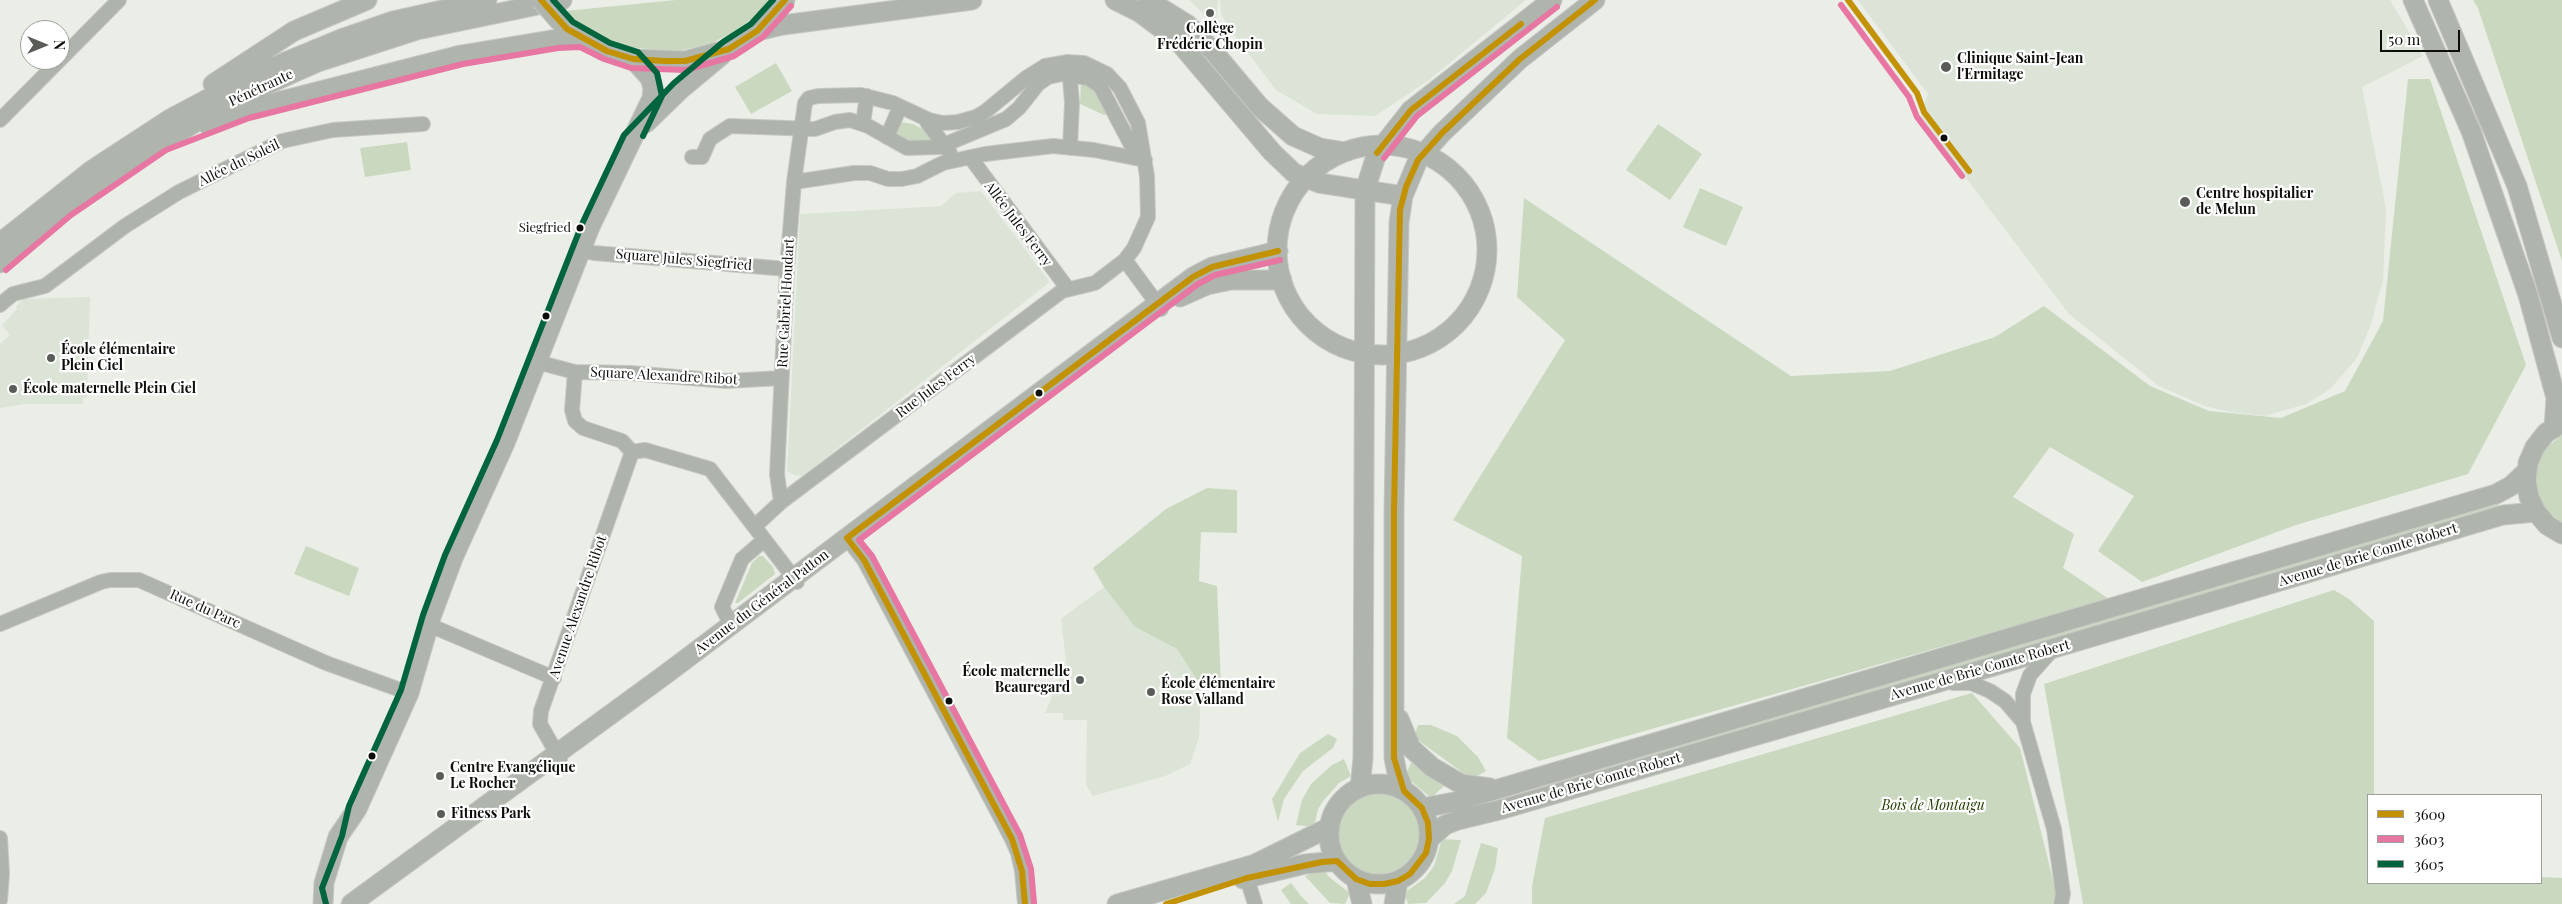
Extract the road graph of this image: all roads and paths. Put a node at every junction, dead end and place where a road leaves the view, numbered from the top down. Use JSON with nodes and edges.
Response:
{"nodes":[{"id":1,"x":119,"y":0,"type":"edge"},
{"id":2,"x":367,"y":0,"type":"edge"},
{"id":3,"x":487,"y":0,"type":"edge"},
{"id":4,"x":541,"y":0,"type":"edge"},
{"id":5,"x":562,"y":0,"type":"edge"},
{"id":6,"x":785,"y":0,"type":"edge"},
{"id":7,"x":972,"y":0,"type":"edge"},
{"id":8,"x":1116,"y":0,"type":"edge"},
{"id":9,"x":1552,"y":0,"type":"edge"},
{"id":10,"x":1595,"y":0,"type":"edge"},
{"id":11,"x":2413,"y":0,"type":"edge"},
{"id":12,"x":2438,"y":0,"type":"edge"},
{"id":13,"x":1150,"y":1,"type":"edge"},
{"id":14,"x":756,"y":31,"type":"junction"},
{"id":15,"x":582,"y":38,"type":"junction"},
{"id":16,"x":730,"y":49,"type":"junction"},
{"id":17,"x":634,"y":59,"type":"junction"},
{"id":18,"x":1070,"y":68,"type":"junction"},
{"id":19,"x":867,"y":96,"type":"junction"},
{"id":20,"x":900,"y":106,"type":"junction"},
{"id":21,"x":170,"y":119,"type":"junction"},
{"id":22,"x":0,"y":120,"type":"edge"},
{"id":23,"x":863,"y":123,"type":"junction"},
{"id":24,"x":423,"y":124,"type":"dead end"},
{"id":25,"x":802,"y":128,"type":"junction"},
{"id":26,"x":950,"y":131,"type":"junction"},
{"id":27,"x":887,"y":137,"type":"junction"},
{"id":28,"x":632,"y":139,"type":"junction"},
{"id":29,"x":162,"y":142,"type":"junction"},
{"id":30,"x":1070,"y":148,"type":"junction"},
{"id":31,"x":1378,"y":153,"type":"junction"},
{"id":32,"x":692,"y":157,"type":"dead end"},
{"id":33,"x":968,"y":158,"type":"junction"},
{"id":34,"x":1145,"y":160,"type":"junction"},
{"id":35,"x":1418,"y":160,"type":"junction"},
{"id":36,"x":794,"y":182,"type":"junction"},
{"id":37,"x":1365,"y":190,"type":"junction"},
{"id":38,"x":1403,"y":196,"type":"junction"},
{"id":39,"x":2521,"y":200,"type":"junction"},
{"id":40,"x":0,"y":244,"type":"edge"},
{"id":41,"x":581,"y":250,"type":"junction"},
{"id":42,"x":1278,"y":251,"type":"junction"},
{"id":43,"x":1125,"y":260,"type":"junction"},
{"id":44,"x":0,"y":262,"type":"edge"},
{"id":45,"x":787,"y":269,"type":"junction"},
{"id":46,"x":1282,"y":280,"type":"junction"},
{"id":47,"x":1068,"y":289,"type":"junction"},
{"id":48,"x":2562,"y":300,"type":"edge"},
{"id":49,"x":0,"y":305,"type":"edge"},
{"id":50,"x":1159,"y":306,"type":"junction"},
{"id":51,"x":2562,"y":338,"type":"edge"},
{"id":52,"x":537,"y":362,"type":"junction"},
{"id":53,"x":575,"y":372,"type":"junction"},
{"id":54,"x":782,"y":378,"type":"junction"},
{"id":55,"x":2558,"y":426,"type":"edge"},
{"id":56,"x":632,"y":452,"type":"junction"},
{"id":57,"x":2526,"y":472,"type":"junction"},
{"id":58,"x":781,"y":502,"type":"junction"},
{"id":59,"x":2536,"y":512,"type":"junction"},
{"id":60,"x":755,"y":526,"type":"junction"},
{"id":61,"x":2562,"y":534,"type":"edge"},
{"id":62,"x":764,"y":540,"type":"junction"},
{"id":63,"x":849,"y":540,"type":"junction"},
{"id":64,"x":796,"y":580,"type":"junction"},
{"id":65,"x":0,"y":624,"type":"edge"},
{"id":66,"x":428,"y":625,"type":"junction"},
{"id":67,"x":731,"y":625,"type":"junction"},
{"id":68,"x":2053,"y":649,"type":"junction"},
{"id":69,"x":554,"y":678,"type":"junction"},
{"id":70,"x":1940,"y":682,"type":"junction"},
{"id":71,"x":409,"y":692,"type":"junction"},
{"id":72,"x":1394,"y":704,"type":"junction"},
{"id":73,"x":2023,"y":722,"type":"junction"},
{"id":74,"x":559,"y":757,"type":"junction"},
{"id":75,"x":1360,"y":788,"type":"junction"},
{"id":76,"x":1495,"y":788,"type":"junction"},
{"id":77,"x":1404,"y":790,"type":"junction"},
{"id":78,"x":1422,"y":808,"type":"junction"},
{"id":79,"x":357,"y":809,"type":"junction"},
{"id":80,"x":1330,"y":827,"type":"junction"},
{"id":81,"x":0,"y":838,"type":"edge"},
{"id":82,"x":1429,"y":839,"type":"junction"},
{"id":83,"x":1337,"y":861,"type":"junction"},
{"id":84,"x":1246,"y":873,"type":"junction"},
{"id":85,"x":1356,"y":879,"type":"junction"},
{"id":86,"x":1398,"y":881,"type":"junction"},
{"id":87,"x":0,"y":900,"type":"edge"},
{"id":88,"x":324,"y":904,"type":"edge"},
{"id":89,"x":335,"y":904,"type":"edge"},
{"id":90,"x":351,"y":904,"type":"edge"},
{"id":91,"x":368,"y":904,"type":"edge"},
{"id":92,"x":1025,"y":904,"type":"edge"},
{"id":93,"x":1117,"y":904,"type":"edge"},
{"id":94,"x":1166,"y":904,"type":"edge"},
{"id":95,"x":1255,"y":904,"type":"edge"},
{"id":96,"x":1362,"y":904,"type":"edge"},
{"id":97,"x":1394,"y":904,"type":"edge"},
{"id":98,"x":2061,"y":904,"type":"edge"}],
"edges":[{"from":1,"to":22,"type":"street"},
{"from":2,"to":21,"type":"main road"},
{"from":3,"to":21,"type":"main road","name":"Pénétrante"},
{"from":4,"to":15,"type":"main road","bridge":true},
{"from":5,"to":29,"type":"main road","name":"Pénétrante"},
{"from":6,"to":14,"type":"main road"},
{"from":7,"to":14,"type":"main road"},
{"from":8,"to":37,"type":"main road"},
{"from":9,"to":31,"type":"main road"},
{"from":10,"to":35,"type":"main road"},
{"from":11,"to":55,"type":"main road"},
{"from":12,"to":39,"type":"main road"},
{"from":13,"to":31,"type":"main road"},
{"from":14,"to":16,"type":"main road"},
{"from":15,"to":17,"type":"main road"},
{"from":15,"to":29,"type":"main road"},
{"from":16,"to":17,"type":"main road"},
{"from":16,"to":28,"type":"main road"},
{"from":17,"to":28,"type":"main road"},
{"from":18,"to":26,"type":"street"},
{"from":18,"to":26,"type":"street"},
{"from":18,"to":30,"type":"street"},
{"from":18,"to":34,"type":"street"},
{"from":19,"to":20,"type":"street"},
{"from":19,"to":23,"type":"street"},
{"from":19,"to":25,"type":"street","name":"Rue Gabriel Houdart"},
{"from":20,"to":26,"type":"street"},
{"from":20,"to":27,"type":"street"},
{"from":21,"to":40,"type":"main road","name":"Pénétrante"},
{"from":23,"to":25,"type":"street"},
{"from":23,"to":27,"type":"street"},
{"from":24,"to":49,"type":"street","name":"Allée du Soleil"},
{"from":25,"to":32,"type":"street"},
{"from":25,"to":36,"type":"street","name":"Rue Gabriel Houdart"},
{"from":26,"to":27,"type":"street"},
{"from":26,"to":33,"type":"street","name":"Allée Jules Ferry"},
{"from":28,"to":41,"type":"main road"},
{"from":29,"to":44,"type":"main road","name":"Pénétrante"},
{"from":30,"to":33,"type":"street"},
{"from":30,"to":34,"type":"street"},
{"from":31,"to":35,"type":"main road"},
{"from":31,"to":37,"type":"main road"},
{"from":33,"to":36,"type":"street"},
{"from":33,"to":47,"type":"street","name":"Allée Jules Ferry"},
{"from":34,"to":43,"type":"street"},
{"from":35,"to":38,"type":"main road"},
{"from":36,"to":45,"type":"street","name":"Rue Gabriel Houdart"},
{"from":37,"to":38,"type":"main road"},
{"from":37,"to":75,"type":"main road"},
{"from":38,"to":72,"type":"main road"},
{"from":39,"to":48,"type":"main road"},
{"from":39,"to":51,"type":"main road"},
{"from":41,"to":45,"type":"street","name":"Square Jules Siegfried"},
{"from":41,"to":52,"type":"main road"},
{"from":42,"to":46,"type":"main road"},
{"from":42,"to":46,"type":"main road"},
{"from":42,"to":50,"type":"main road","name":"Avenue du Général Patton"},
{"from":43,"to":47,"type":"street","name":"Rue Jules Ferry"},
{"from":43,"to":50,"type":"street"},
{"from":45,"to":54,"type":"street","name":"Rue Gabriel Houdart"},
{"from":46,"to":50,"type":"main road","name":"Avenue du Général Patton"},
{"from":47,"to":58,"type":"street","name":"Rue Jules Ferry"},
{"from":50,"to":63,"type":"main road","name":"Avenue du Général Patton"},
{"from":52,"to":53,"type":"street","name":"Square Alexandre Ribot"},
{"from":52,"to":66,"type":"main road"},
{"from":53,"to":54,"type":"street","name":"Square Alexandre Ribot"},
{"from":53,"to":56,"type":"street","name":"Square Alexandre Ribot"},
{"from":54,"to":58,"type":"street","name":"Rue Gabriel Houdart"},
{"from":55,"to":57,"type":"main road"},
{"from":56,"to":60,"type":"street"},
{"from":56,"to":69,"type":"street","name":"Avenue Alexandre Ribot"},
{"from":57,"to":59,"type":"main road"},
{"from":57,"to":76,"type":"main road","name":"Avenue de Brie Comte Robert"},
{"from":58,"to":60,"type":"street","name":"Rue Jules Ferry"},
{"from":59,"to":61,"type":"main road"},
{"from":59,"to":68,"type":"main road","name":"Avenue de Brie Comte Robert"},
{"from":60,"to":62,"type":"street"},
{"from":62,"to":64,"type":"street"},
{"from":62,"to":67,"type":"street"},
{"from":63,"to":64,"type":"main road","name":"Avenue du Général Patton"},
{"from":63,"to":92,"type":"street"},
{"from":64,"to":67,"type":"main road","name":"Avenue du Général Patton"},
{"from":64,"to":74,"type":"main road","name":"Avenue du Général Patton"},
{"from":65,"to":71,"type":"street","name":"Rue du Parc"},
{"from":66,"to":69,"type":"street"},
{"from":66,"to":71,"type":"main road"},
{"from":67,"to":74,"type":"main road","name":"Avenue du Général Patton"},
{"from":68,"to":70,"type":"main road","name":"Avenue de Brie Comte Robert"},
{"from":68,"to":73,"type":"street"},
{"from":69,"to":74,"type":"street","name":"Avenue Alexandre Ribot"},
{"from":70,"to":73,"type":"street"},
{"from":70,"to":82,"type":"main road","name":"Avenue de Brie Comte Robert"},
{"from":71,"to":79,"type":"main road"},
{"from":72,"to":76,"type":"main road"},
{"from":72,"to":77,"type":"main road"},
{"from":73,"to":98,"type":"street"},
{"from":74,"to":90,"type":"main road","name":"Avenue du Général Patton"},
{"from":74,"to":91,"type":"main road","name":"Avenue du Général Patton"},
{"from":75,"to":77,"type":"main road"},
{"from":75,"to":80,"type":"main road"},
{"from":76,"to":78,"type":"main road","name":"Avenue de Brie Comte Robert"},
{"from":77,"to":78,"type":"main road"},
{"from":78,"to":82,"type":"main road"},
{"from":79,"to":88,"type":"main road"},
{"from":79,"to":89,"type":"main road"},
{"from":80,"to":83,"type":"main road"},
{"from":80,"to":84,"type":"main road"},
{"from":81,"to":87,"type":"street"},
{"from":82,"to":86,"type":"main road"},
{"from":83,"to":84,"type":"main road"},
{"from":83,"to":85,"type":"main road"},
{"from":84,"to":93,"type":"main road"},
{"from":84,"to":94,"type":"main road"},
{"from":84,"to":95,"type":"street"},
{"from":85,"to":86,"type":"main road"},
{"from":85,"to":96,"type":"main road"},
{"from":86,"to":97,"type":"main road"}]}
